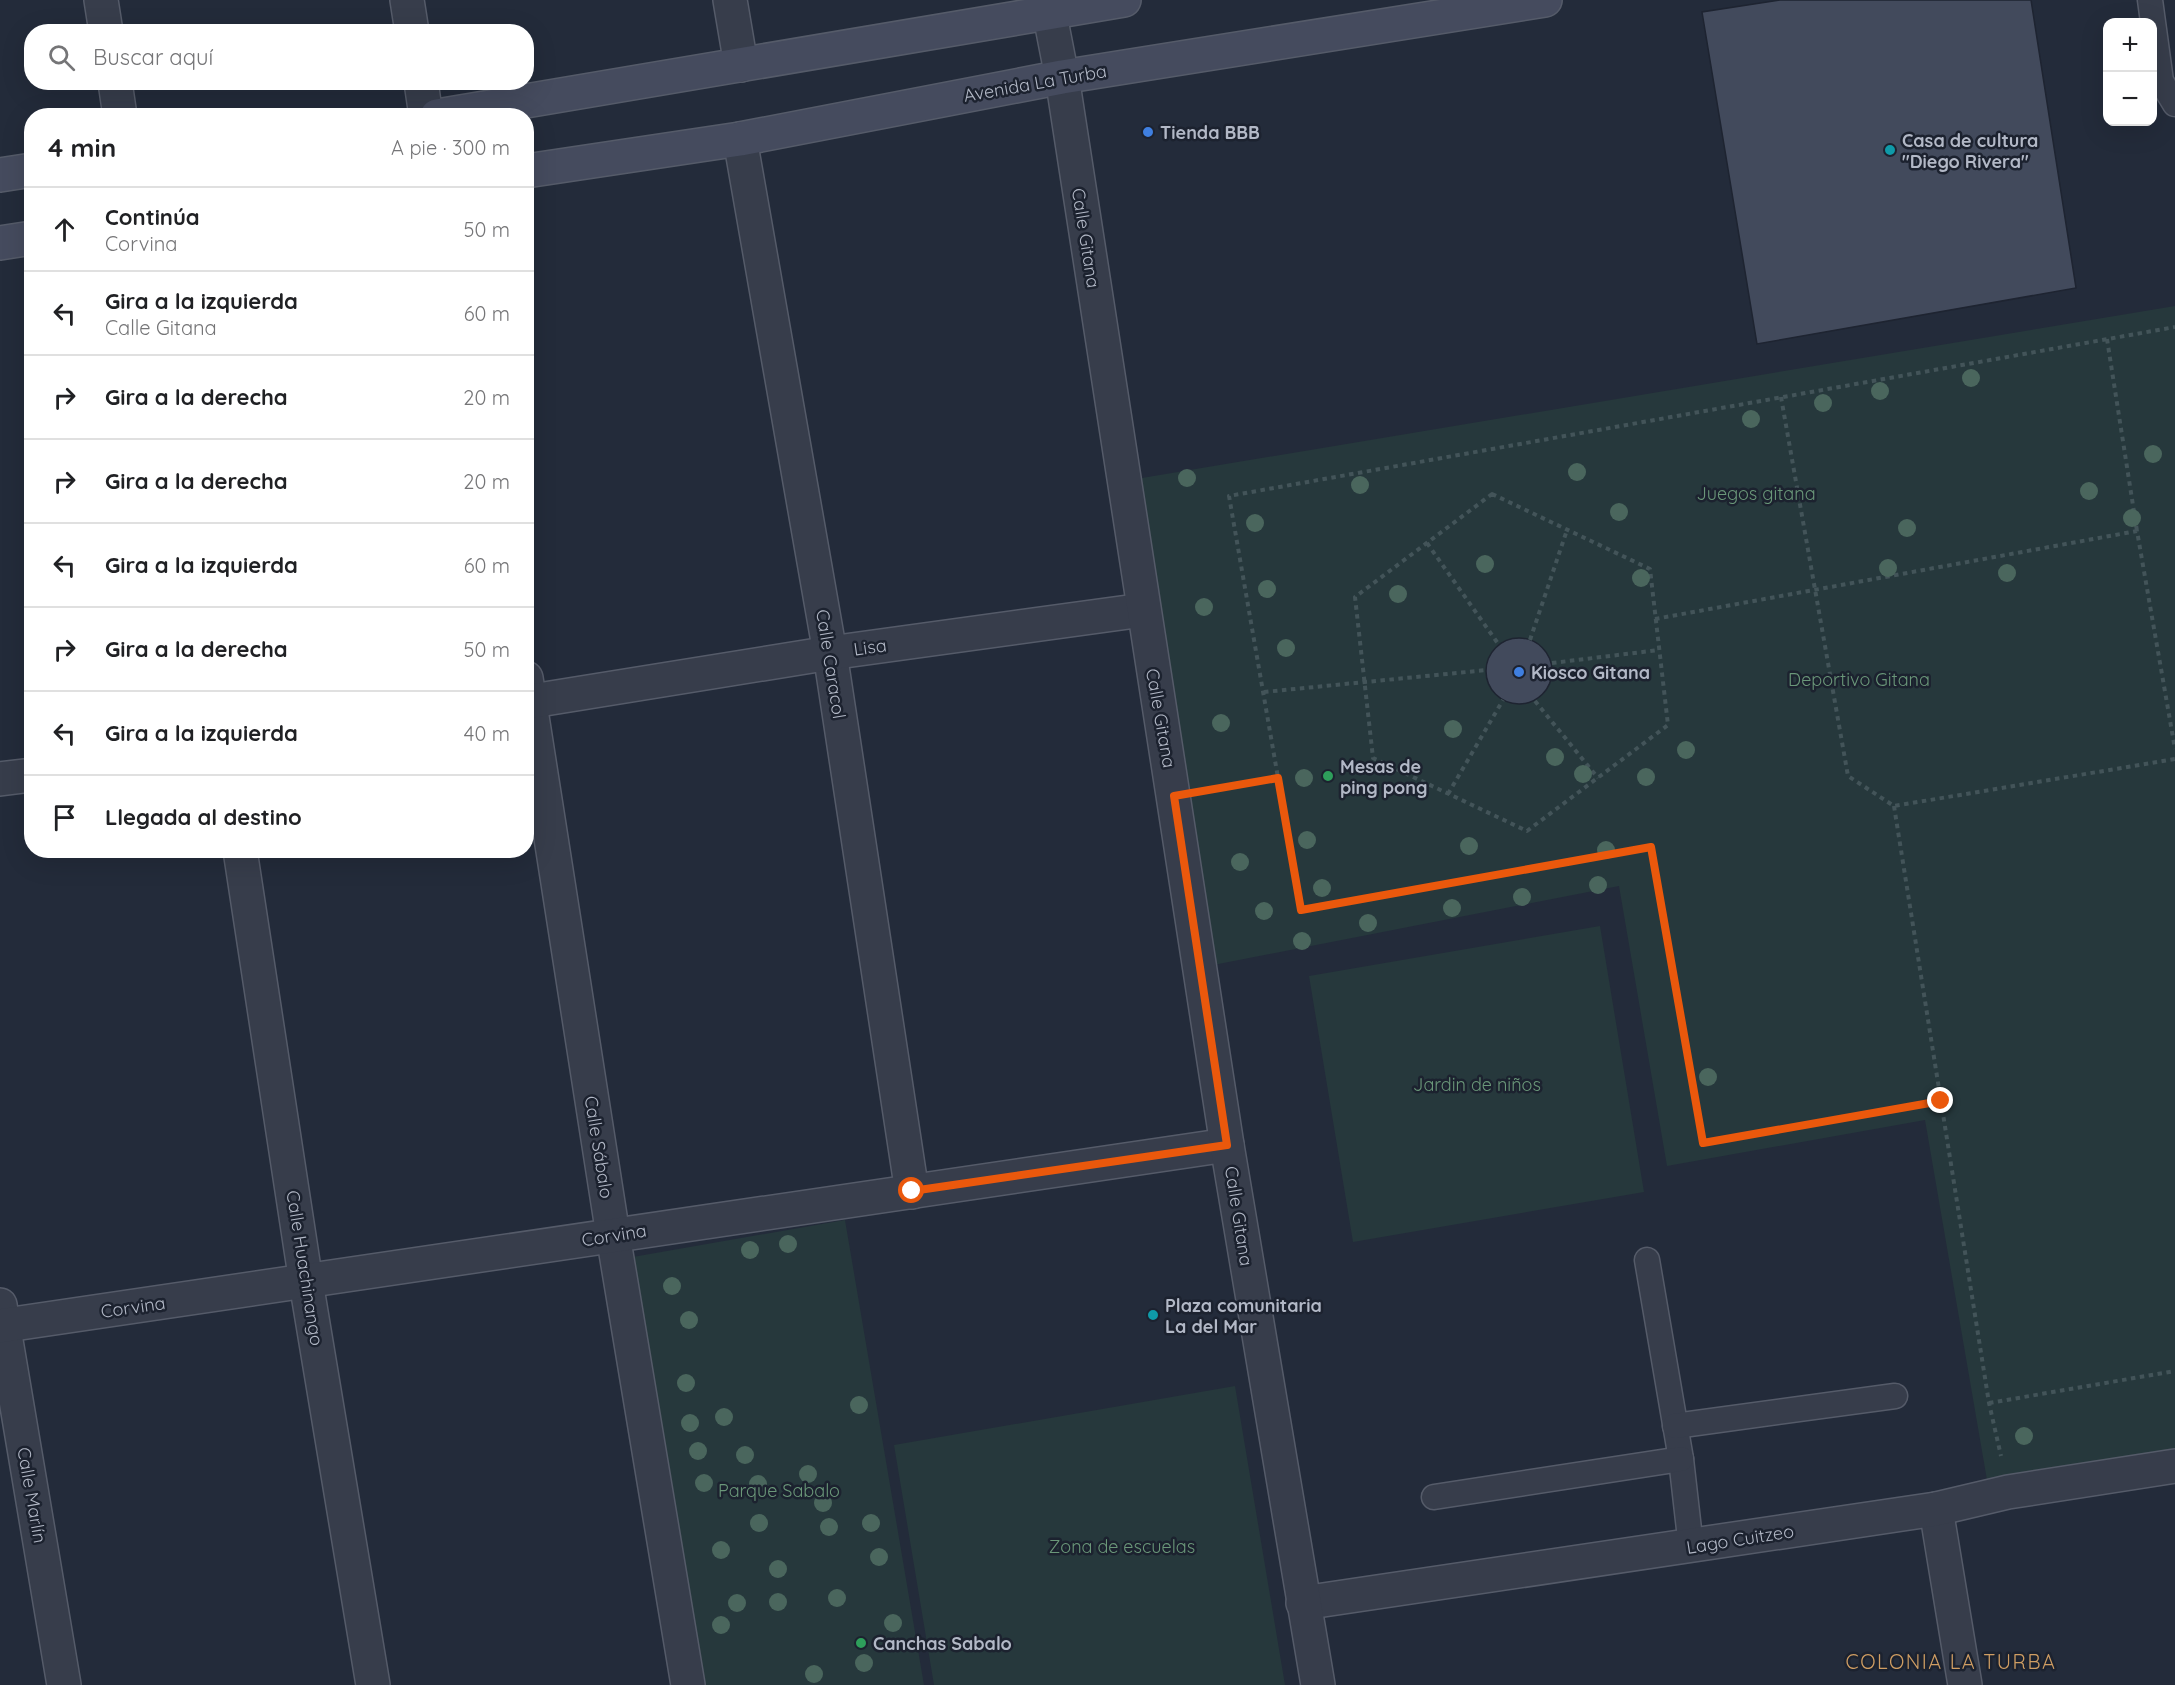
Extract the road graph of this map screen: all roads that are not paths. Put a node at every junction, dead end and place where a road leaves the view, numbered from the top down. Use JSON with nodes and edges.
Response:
{"nodes":[{"id":1,"x":101,"y":0,"type":"edge"},
{"id":2,"x":407,"y":0,"type":"edge"},
{"id":3,"x":730,"y":0,"type":"edge"},
{"id":4,"x":1124,"y":0,"type":"edge"},
{"id":5,"x":1545,"y":0,"type":"edge"},
{"id":6,"x":2150,"y":0,"type":"edge"},
{"id":7,"x":1048,"y":5,"type":"edge"},
{"id":8,"x":105,"y":24,"type":"edge"},
{"id":9,"x":411,"y":24,"type":"edge"},
{"id":10,"x":741,"y":65,"type":"junction"},
{"id":11,"x":1062,"y":77,"type":"junction"},
{"id":12,"x":115,"y":90,"type":"edge"},
{"id":13,"x":422,"y":90,"type":"edge"},
{"id":14,"x":2175,"y":104,"type":"edge"},
{"id":15,"x":119,"y":108,"type":"edge"},
{"id":16,"x":425,"y":108,"type":"edge"},
{"id":17,"x":485,"y":108,"type":"edge"},
{"id":18,"x":740,"y":139,"type":"junction"},
{"id":19,"x":534,"y":170,"type":"edge"},
{"id":20,"x":24,"y":171,"type":"edge"},
{"id":21,"x":0,"y":175,"type":"edge"},
{"id":22,"x":24,"y":239,"type":"edge"},
{"id":23,"x":0,"y":243,"type":"edge"},
{"id":24,"x":1143,"y":610,"type":"junction"},
{"id":25,"x":830,"y":653,"type":"junction"},
{"id":26,"x":534,"y":693,"type":"edge"},
{"id":27,"x":534,"y":732,"type":"edge"},
{"id":28,"x":24,"y":776,"type":"edge"},
{"id":29,"x":0,"y":779,"type":"edge"},
{"id":30,"x":241,"y":858,"type":"edge"},
{"id":31,"x":1227,"y":1145,"type":"junction"},
{"id":32,"x":912,"y":1191,"type":"junction"},
{"id":33,"x":613,"y":1235,"type":"junction"},
{"id":34,"x":1647,"y":1260,"type":"dead end"},
{"id":35,"x":306,"y":1282,"type":"junction"},
{"id":36,"x":1,"y":1319,"type":"edge"},
{"id":37,"x":1895,"y":1396,"type":"dead end"},
{"id":38,"x":1675,"y":1426,"type":"junction"},
{"id":39,"x":1681,"y":1459,"type":"junction"},
{"id":40,"x":2175,"y":1466,"type":"edge"},
{"id":41,"x":1434,"y":1497,"type":"dead end"},
{"id":42,"x":1936,"y":1509,"type":"junction"},
{"id":43,"x":1691,"y":1547,"type":"junction"},
{"id":44,"x":1303,"y":1603,"type":"junction"},
{"id":45,"x":64,"y":1685,"type":"edge"},
{"id":46,"x":373,"y":1685,"type":"edge"},
{"id":47,"x":688,"y":1685,"type":"edge"},
{"id":48,"x":1318,"y":1685,"type":"edge"},
{"id":49,"x":1965,"y":1685,"type":"edge"}],
"edges":[{"from":1,"to":8,"type":"street"},
{"from":2,"to":9,"type":"street"},
{"from":3,"to":10,"type":"street"},
{"from":4,"to":7,"type":"main road"},
{"from":5,"to":11,"type":"main road","name":"Avenida La Turba"},
{"from":6,"to":14,"type":"lane"},
{"from":7,"to":10,"type":"main road"},
{"from":7,"to":11,"type":"street","name":"Calle Gitana"},
{"from":10,"to":17,"type":"main road"},
{"from":11,"to":18,"type":"main road","name":"Avenida La Turba"},
{"from":11,"to":24,"type":"street","name":"Calle Gitana"},
{"from":12,"to":15,"type":"street"},
{"from":13,"to":16,"type":"street"},
{"from":18,"to":19,"type":"main road","name":"Avenida La Turba"},
{"from":18,"to":25,"type":"street","name":"Calle Caracol"},
{"from":20,"to":21,"type":"main road"},
{"from":22,"to":23,"type":"main road"},
{"from":24,"to":25,"type":"street","name":"Lisa"},
{"from":24,"to":31,"type":"street","name":"Calle Gitana"},
{"from":25,"to":26,"type":"street","name":"Lisa"},
{"from":25,"to":32,"type":"street","name":"Calle Caracol"},
{"from":27,"to":33,"type":"street","name":"Calle Sábalo"},
{"from":28,"to":29,"type":"street"},
{"from":30,"to":35,"type":"street","name":"Calle Huachinango"},
{"from":31,"to":32,"type":"street","name":"Corvina"},
{"from":31,"to":44,"type":"street","name":"Calle Gitana"},
{"from":32,"to":33,"type":"street","name":"Corvina"},
{"from":33,"to":35,"type":"street","name":"Corvina"},
{"from":33,"to":47,"type":"street","name":"Calle Sábalo"},
{"from":34,"to":38,"type":"lane"},
{"from":35,"to":36,"type":"street","name":"Corvina"},
{"from":35,"to":46,"type":"street","name":"Calle Huachinango"},
{"from":36,"to":45,"type":"street","name":"Calle Marlín"},
{"from":37,"to":38,"type":"lane"},
{"from":38,"to":39,"type":"lane"},
{"from":39,"to":41,"type":"lane"},
{"from":39,"to":43,"type":"lane"},
{"from":40,"to":42,"type":"street","name":"Lago Cuitzeo"},
{"from":42,"to":43,"type":"street","name":"Lago Cuitzeo"},
{"from":42,"to":49,"type":"street"},
{"from":43,"to":44,"type":"street","name":"Lago Cuitzeo"},
{"from":44,"to":48,"type":"street","name":"Calle Gitana"}]}
